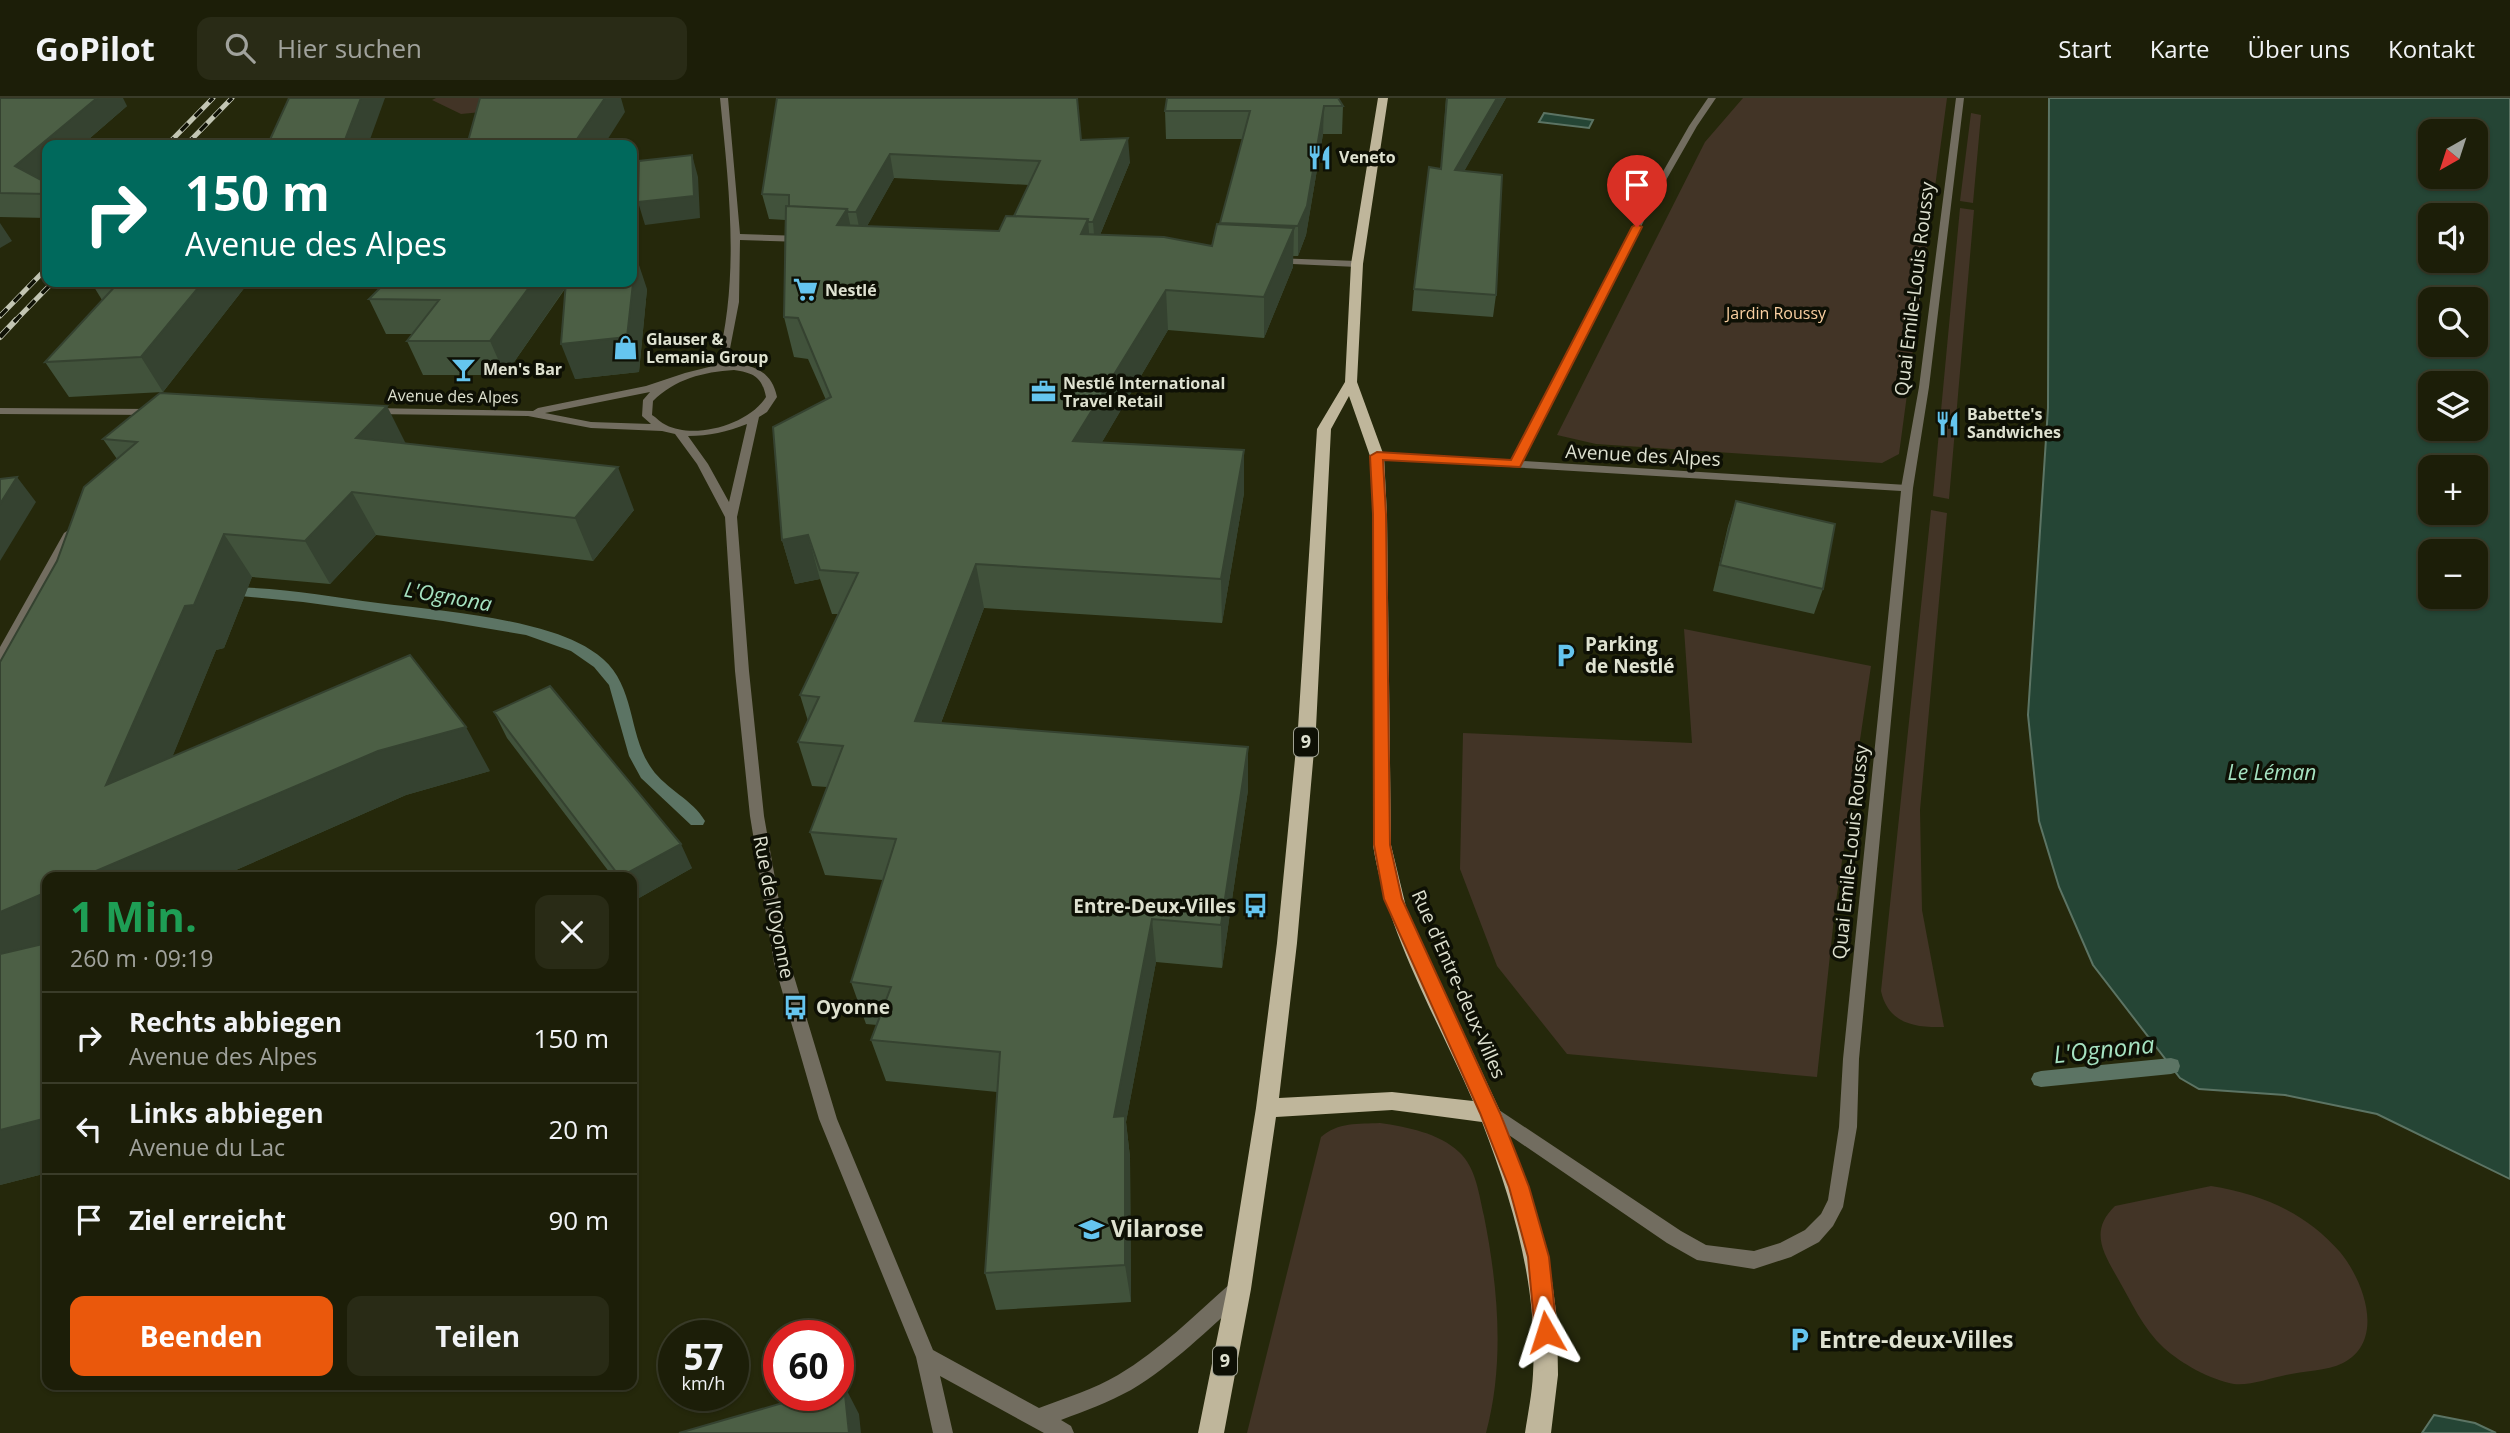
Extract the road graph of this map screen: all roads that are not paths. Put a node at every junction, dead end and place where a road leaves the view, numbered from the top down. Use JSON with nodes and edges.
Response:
{"nodes":[{"id":1,"x":724,"y":98,"type":"edge"},
{"id":2,"x":1383,"y":98,"type":"edge"},
{"id":3,"x":1712,"y":98,"type":"edge"},
{"id":4,"x":1960,"y":98,"type":"edge"},
{"id":5,"x":734,"y":237,"type":"junction"},
{"id":6,"x":811,"y":240,"type":"edge"},
{"id":7,"x":1265,"y":260,"type":"edge"},
{"id":8,"x":1357,"y":264,"type":"junction"},
{"id":9,"x":721,"y":368,"type":"junction"},
{"id":10,"x":1350,"y":382,"type":"junction"},
{"id":11,"x":663,"y":385,"type":"junction"},
{"id":12,"x":0,"y":411,"type":"edge"},
{"id":13,"x":366,"y":411,"type":"edge"},
{"id":14,"x":164,"y":412,"type":"edge"},
{"id":15,"x":528,"y":413,"type":"junction"},
{"id":16,"x":754,"y":417,"type":"junction"},
{"id":17,"x":661,"y":428,"type":"junction"},
{"id":18,"x":680,"y":433,"type":"junction"},
{"id":19,"x":1377,"y":456,"type":"junction"},
{"id":20,"x":1515,"y":464,"type":"junction"},
{"id":21,"x":1907,"y":488,"type":"junction"},
{"id":22,"x":731,"y":517,"type":"junction"},
{"id":23,"x":77,"y":521,"type":"edge"},
{"id":24,"x":0,"y":658,"type":"edge"},
{"id":25,"x":1267,"y":1108,"type":"junction"},
{"id":26,"x":1490,"y":1113,"type":"junction"},
{"id":27,"x":1239,"y":1289,"type":"junction"},
{"id":28,"x":926,"y":1357,"type":"junction"},
{"id":29,"x":1037,"y":1419,"type":"junction"},
{"id":30,"x":943,"y":1433,"type":"edge"},
{"id":31,"x":1065,"y":1433,"type":"edge"},
{"id":32,"x":1211,"y":1433,"type":"edge"},
{"id":33,"x":1538,"y":1433,"type":"edge"}],
"edges":[{"from":1,"to":5,"type":"street"},
{"from":2,"to":8,"type":"main road","name":"Rue d'Entre-deux-Villes","number":"9"},
{"from":3,"to":20,"type":"street"},
{"from":4,"to":21,"type":"street","name":"Quai Emile-Louis Roussy"},
{"from":5,"to":6,"type":"street"},
{"from":5,"to":9,"type":"street"},
{"from":7,"to":8,"type":"street"},
{"from":8,"to":10,"type":"main road","name":"Rue d'Entre-deux-Villes","number":"9"},
{"from":9,"to":11,"type":"street","name":"Avenue des Alpes"},
{"from":9,"to":16,"type":"street","name":"Rue de l'Oyonne"},
{"from":10,"to":19,"type":"main road","name":"Rue d'Entre-deux-Villes","number":"9"},
{"from":10,"to":25,"type":"main road","name":"Rue d'Entre-deux-Villes","number":"9"},
{"from":11,"to":15,"type":"street","name":"Avenue des Alpes"},
{"from":11,"to":17,"type":"street"},
{"from":12,"to":14,"type":"street"},
{"from":13,"to":15,"type":"street","name":"Avenue des Alpes"},
{"from":15,"to":17,"type":"street","name":"Avenue des Alpes"},
{"from":16,"to":18,"type":"street","name":"Avenue des Alpes"},
{"from":16,"to":22,"type":"street","name":"Rue de l'Oyonne"},
{"from":17,"to":18,"type":"street","name":"Avenue des Alpes"},
{"from":18,"to":22,"type":"street","name":"Rue de l'Oyonne"},
{"from":19,"to":20,"type":"street","name":"Avenue des Alpes"},
{"from":19,"to":26,"type":"main road","name":"Rue d'Entre-deux-Villes","number":"9"},
{"from":20,"to":21,"type":"street","name":"Avenue des Alpes"},
{"from":21,"to":26,"type":"street","name":"Quai Emile-Louis Roussy"},
{"from":22,"to":28,"type":"street","name":"Rue de l'Oyonne"},
{"from":23,"to":24,"type":"street"},
{"from":25,"to":26,"type":"main road"},
{"from":25,"to":27,"type":"main road","name":"Rue d'Entre-deux-Villes","number":"9"},
{"from":26,"to":33,"type":"main road","name":"Rue d'Entre-deux-Villes","number":"9"},
{"from":27,"to":29,"type":"street"},
{"from":27,"to":32,"type":"main road","name":"Rue d'Entre-deux-Villes","number":"9"},
{"from":28,"to":29,"type":"street"},
{"from":28,"to":30,"type":"street","name":"Rue de l'Oyonne"},
{"from":29,"to":31,"type":"street"}]}
